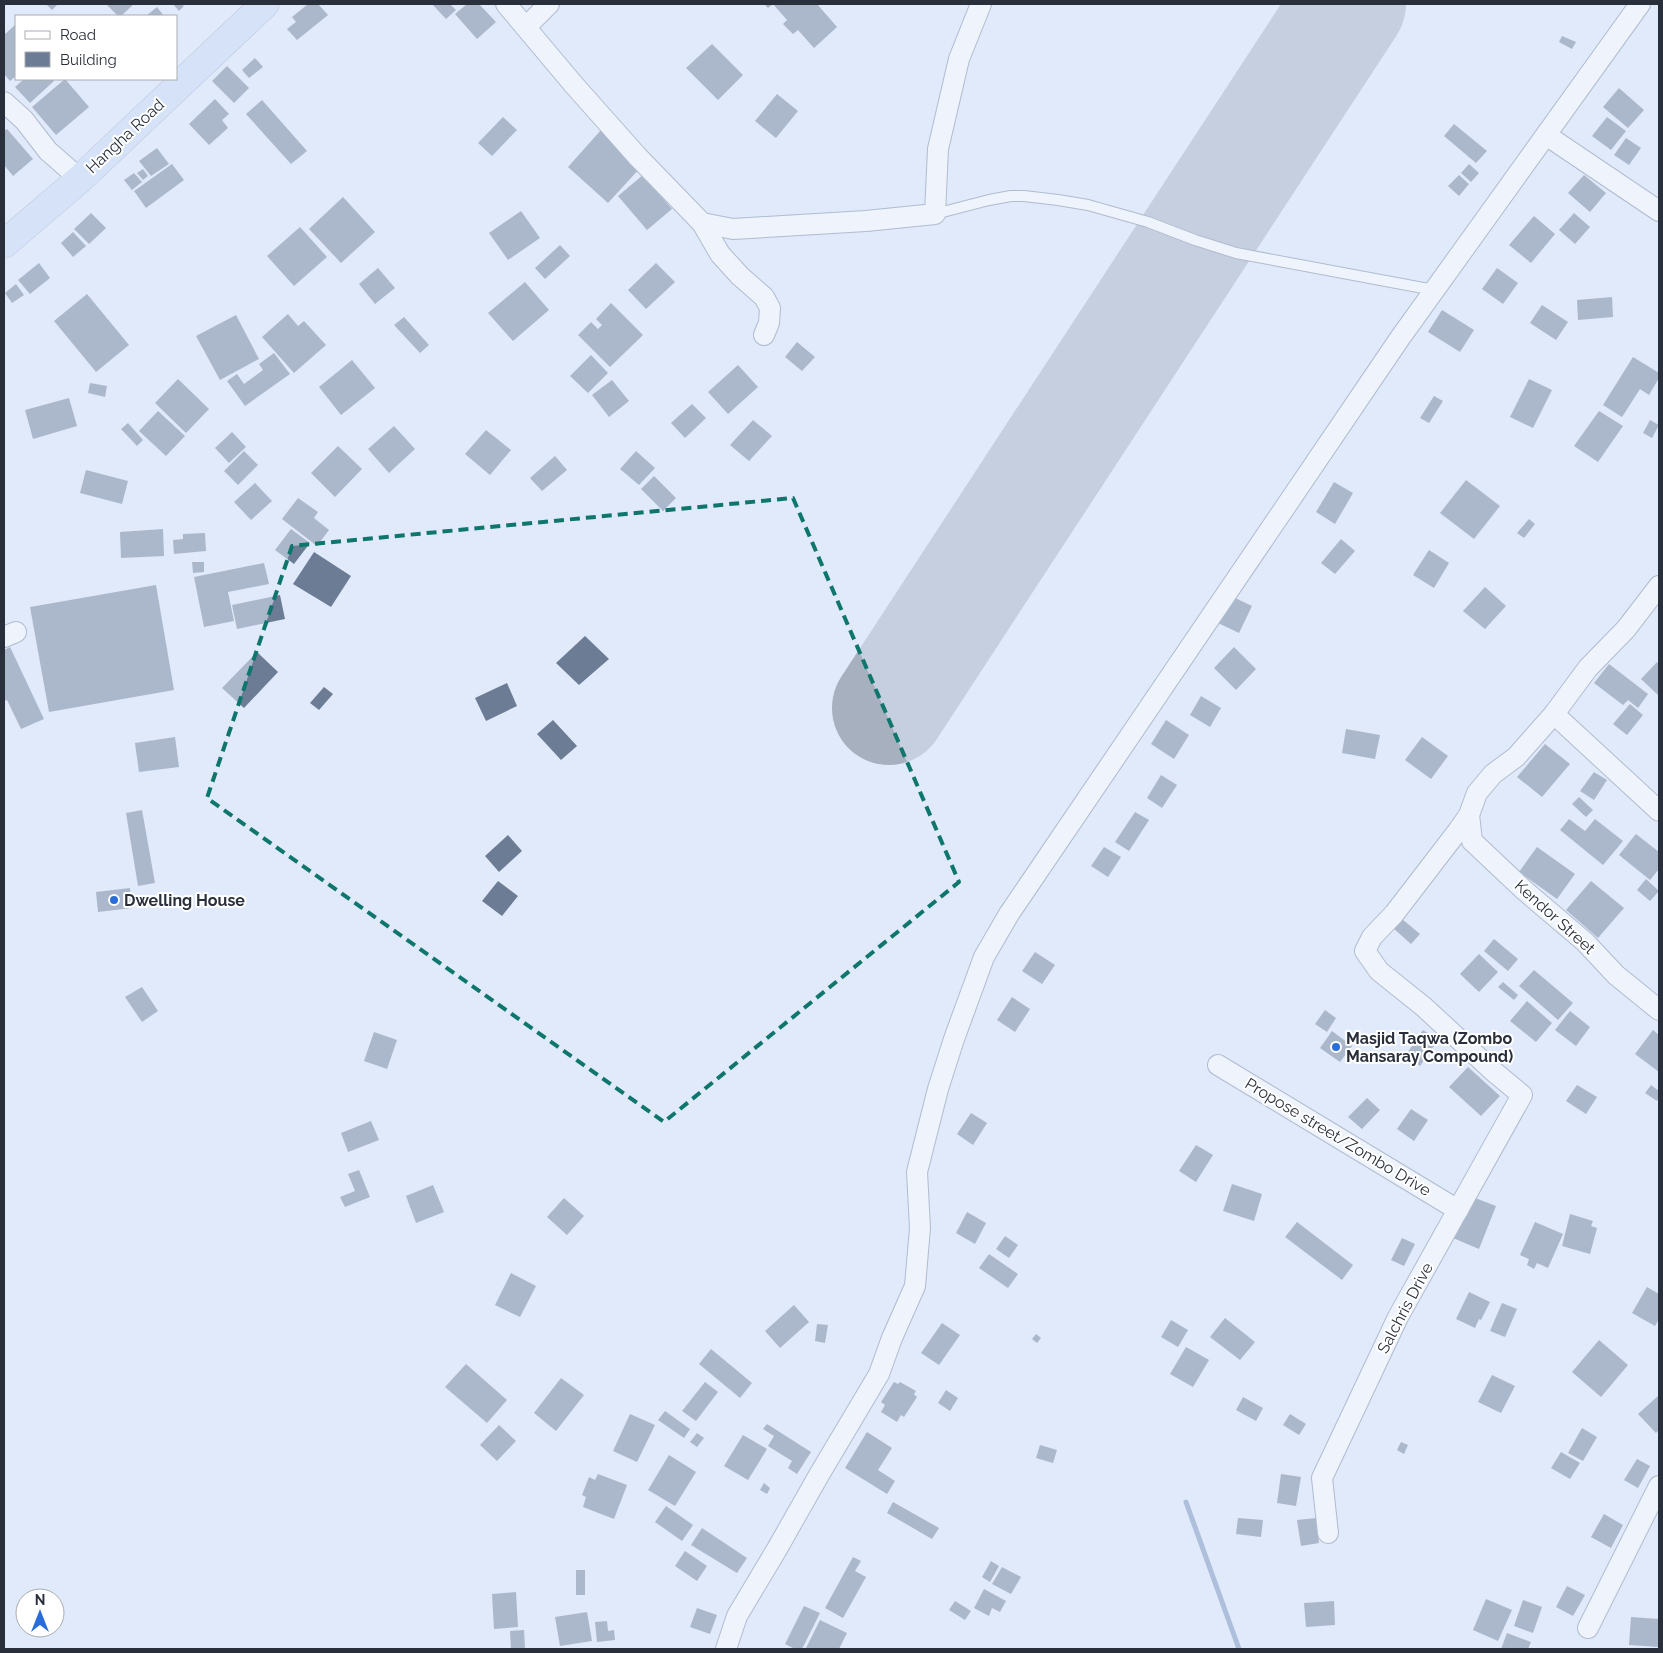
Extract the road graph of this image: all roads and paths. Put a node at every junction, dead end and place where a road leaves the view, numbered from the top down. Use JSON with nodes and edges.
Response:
{"nodes":[{"id":1,"x":265,"y":4,"type":"edge"},
{"id":2,"x":506,"y":4,"type":"edge"},
{"id":3,"x":549,"y":4,"type":"edge"},
{"id":4,"x":981,"y":4,"type":"edge"},
{"id":5,"x":1640,"y":4,"type":"edge"},
{"id":6,"x":526,"y":27,"type":"junction"},
{"id":7,"x":4,"y":102,"type":"edge"},
{"id":8,"x":1546,"y":135,"type":"junction"},
{"id":9,"x":80,"y":179,"type":"junction"},
{"id":10,"x":1659,"y":211,"type":"edge"},
{"id":11,"x":935,"y":214,"type":"junction"},
{"id":12,"x":702,"y":223,"type":"junction"},
{"id":13,"x":4,"y":244,"type":"edge"},
{"id":14,"x":1434,"y":290,"type":"junction"},
{"id":15,"x":764,"y":335,"type":"dead end"},
{"id":16,"x":1659,"y":586,"type":"edge"},
{"id":17,"x":1554,"y":714,"type":"junction"},
{"id":18,"x":1659,"y":811,"type":"edge"},
{"id":19,"x":1469,"y":815,"type":"junction"},
{"id":20,"x":1659,"y":1010,"type":"edge"},
{"id":21,"x":1218,"y":1065,"type":"dead end"},
{"id":22,"x":1458,"y":1210,"type":"junction"},
{"id":23,"x":1659,"y":1486,"type":"edge"},
{"id":24,"x":1328,"y":1533,"type":"dead end"},
{"id":25,"x":1588,"y":1628,"type":"dead end"},
{"id":26,"x":726,"y":1649,"type":"edge"}],
"edges":[{"from":1,"to":9,"type":"highway","name":"Hangha Road"},
{"from":2,"to":6,"type":"street"},
{"from":3,"to":6,"type":"street"},
{"from":4,"to":11,"type":"street"},
{"from":5,"to":8,"type":"street"},
{"from":6,"to":12,"type":"street"},
{"from":7,"to":9,"type":"street"},
{"from":8,"to":10,"type":"street"},
{"from":8,"to":14,"type":"street"},
{"from":9,"to":13,"type":"highway","name":"Hangha Road"},
{"from":11,"to":12,"type":"street"},
{"from":11,"to":14,"type":"lane"},
{"from":12,"to":15,"type":"street"},
{"from":14,"to":26,"type":"street"},
{"from":16,"to":17,"type":"street"},
{"from":17,"to":18,"type":"street"},
{"from":17,"to":19,"type":"street"},
{"from":19,"to":20,"type":"street","name":"Kendor Street"},
{"from":19,"to":22,"type":"street","name":"Salchris Drive"},
{"from":21,"to":22,"type":"street","name":"Propose street/Zombo Drive"},
{"from":22,"to":24,"type":"street","name":"Salchris Drive"},
{"from":23,"to":25,"type":"street"}]}
